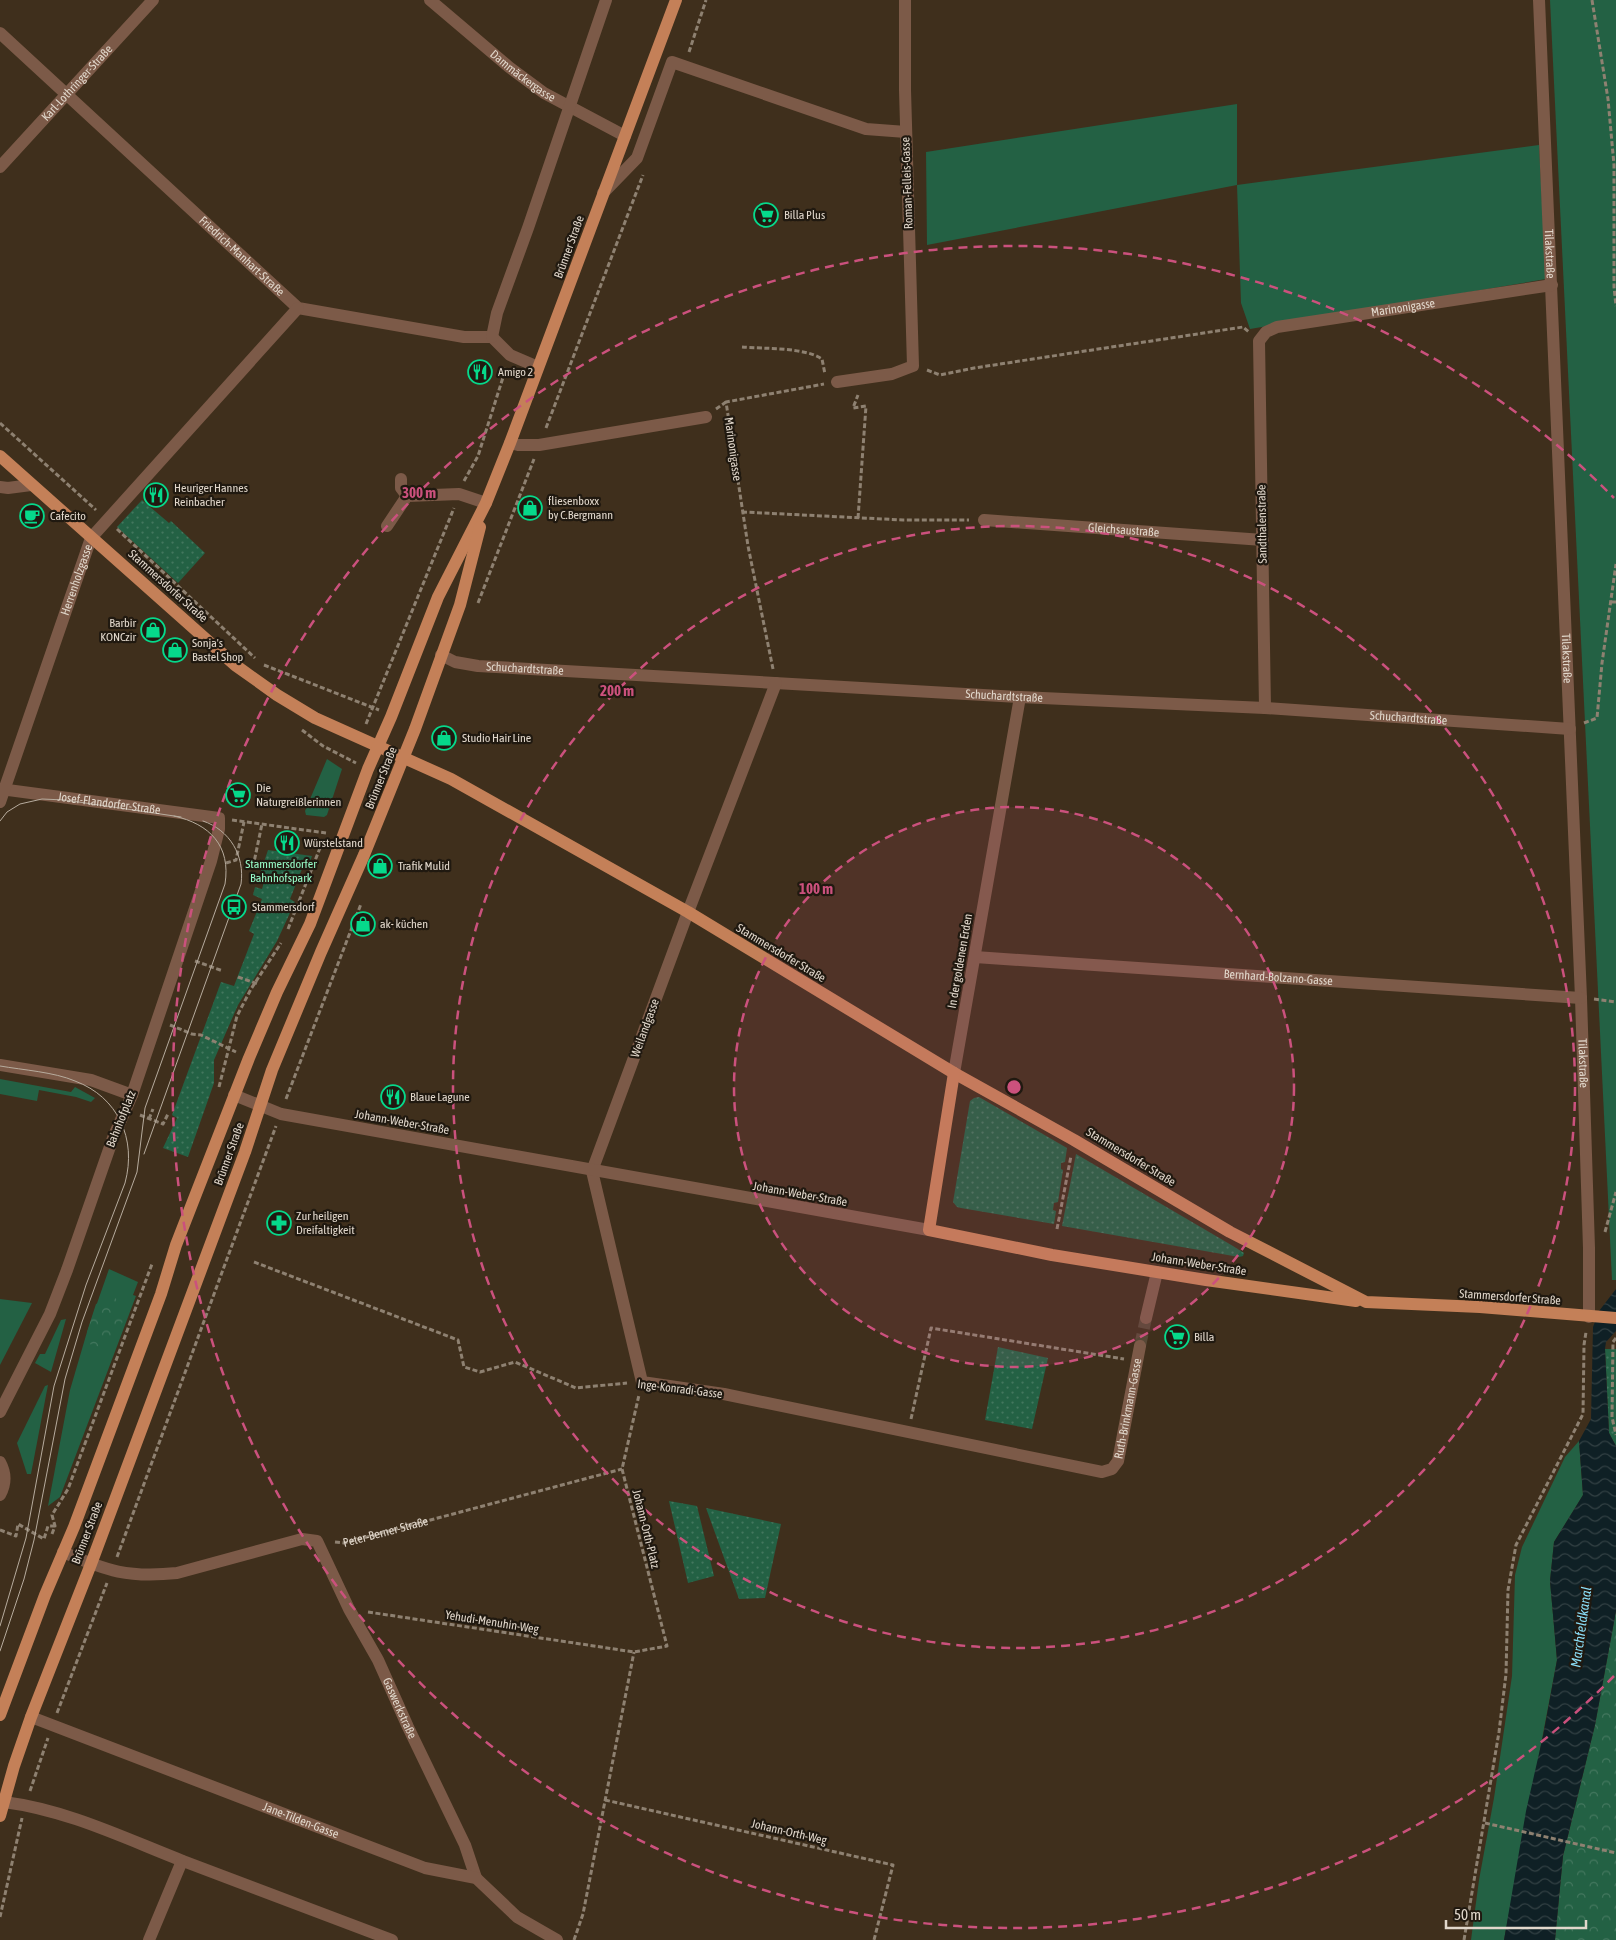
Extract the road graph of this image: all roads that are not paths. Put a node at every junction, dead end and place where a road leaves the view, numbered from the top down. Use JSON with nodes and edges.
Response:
{"nodes":[{"id":1,"x":153,"y":0,"type":"edge"},
{"id":2,"x":430,"y":0,"type":"edge"},
{"id":3,"x":606,"y":0,"type":"edge"},
{"id":4,"x":676,"y":0,"type":"edge"},
{"id":5,"x":905,"y":0,"type":"edge"},
{"id":6,"x":1539,"y":0,"type":"edge"},
{"id":7,"x":0,"y":32,"type":"edge"},
{"id":8,"x":67,"y":93,"type":"junction"},
{"id":9,"x":570,"y":107,"type":"junction"},
{"id":10,"x":906,"y":132,"type":"junction"},
{"id":11,"x":625,"y":136,"type":"junction"},
{"id":12,"x":0,"y":167,"type":"edge"},
{"id":13,"x":603,"y":193,"type":"junction"},
{"id":14,"x":1552,"y":285,"type":"junction"},
{"id":15,"x":298,"y":308,"type":"junction"},
{"id":16,"x":492,"y":337,"type":"junction"},
{"id":17,"x":1259,"y":341,"type":"joint"},
{"id":18,"x":538,"y":367,"type":"junction"},
{"id":19,"x":832,"y":383,"type":"road end"},
{"id":20,"x":706,"y":417,"type":"dead end"},
{"id":21,"x":510,"y":443,"type":"junction"},
{"id":22,"x":0,"y":456,"type":"edge"},
{"id":23,"x":401,"y":479,"type":"dead end"},
{"id":24,"x":31,"y":485,"type":"junction"},
{"id":25,"x":0,"y":487,"type":"edge"},
{"id":26,"x":408,"y":496,"type":"junction"},
{"id":27,"x":486,"y":503,"type":"junction"},
{"id":28,"x":984,"y":520,"type":"road end"},
{"id":29,"x":387,"y":526,"type":"dead end"},
{"id":30,"x":91,"y":538,"type":"junction"},
{"id":31,"x":1263,"y":540,"type":"junction"},
{"id":32,"x":441,"y":655,"type":"junction"},
{"id":33,"x":776,"y":683,"type":"junction"},
{"id":34,"x":1020,"y":697,"type":"junction"},
{"id":35,"x":1265,"y":708,"type":"junction"},
{"id":36,"x":1570,"y":729,"type":"junction"},
{"id":37,"x":378,"y":747,"type":"junction"},
{"id":38,"x":404,"y":758,"type":"junction"},
{"id":39,"x":2,"y":794,"type":"edge"},
{"id":40,"x":219,"y":818,"type":"joint"},
{"id":41,"x":688,"y":912,"type":"junction"},
{"id":42,"x":975,"y":957,"type":"junction"},
{"id":43,"x":1581,"y":998,"type":"junction"},
{"id":44,"x":0,"y":1065,"type":"edge"},
{"id":45,"x":954,"y":1073,"type":"junction"},
{"id":46,"x":132,"y":1094,"type":"junction"},
{"id":47,"x":234,"y":1096,"type":"junction"},
{"id":48,"x":260,"y":1105,"type":"junction"},
{"id":49,"x":592,"y":1171,"type":"junction"},
{"id":50,"x":929,"y":1230,"type":"junction"},
{"id":51,"x":1157,"y":1272,"type":"junction"},
{"id":52,"x":1366,"y":1302,"type":"junction"},
{"id":53,"x":1592,"y":1317,"type":"junction"},
{"id":54,"x":1146,"y":1318,"type":"tunnel mouth"},
{"id":55,"x":1616,"y":1318,"type":"edge"},
{"id":56,"x":1140,"y":1346,"type":"tunnel mouth"},
{"id":57,"x":0,"y":1412,"type":"edge"},
{"id":58,"x":0,"y":1462,"type":"edge"},
{"id":59,"x":1112,"y":1469,"type":"joint"},
{"id":60,"x":0,"y":1495,"type":"edge"},
{"id":61,"x":63,"y":1552,"type":"junction"},
{"id":62,"x":91,"y":1564,"type":"junction"},
{"id":63,"x":0,"y":1715,"type":"edge"},
{"id":64,"x":31,"y":1717,"type":"junction"},
{"id":65,"x":4,"y":1802,"type":"junction"},
{"id":66,"x":0,"y":1816,"type":"edge"},
{"id":67,"x":182,"y":1861,"type":"junction"},
{"id":68,"x":476,"y":1878,"type":"junction"},
{"id":69,"x":148,"y":1940,"type":"edge"},
{"id":70,"x":392,"y":1940,"type":"edge"},
{"id":71,"x":557,"y":1940,"type":"edge"}],
"edges":[{"from":1,"to":8,"type":"street","name":"Karl-Lothringer-Straße"},
{"from":2,"to":9,"type":"street","name":"Dammäckergasse"},
{"from":3,"to":9,"type":"street"},
{"from":4,"to":11,"type":"main road","name":"Brünner Straße"},
{"from":5,"to":10,"type":"street","name":"Roman-Felleis-Gasse"},
{"from":6,"to":14,"type":"street","name":"Tilakstraße"},
{"from":7,"to":8,"type":"street","name":"Friedrich-Manhart-Straße"},
{"from":8,"to":12,"type":"street","name":"Karl-Lothringer-Straße"},
{"from":8,"to":15,"type":"street","name":"Friedrich-Manhart-Straße"},
{"from":9,"to":11,"type":"street","name":"Dammäckergasse"},
{"from":9,"to":16,"type":"street"},
{"from":10,"to":13,"type":"street"},
{"from":10,"to":19,"type":"street","name":"Roman-Felleis-Gasse"},
{"from":11,"to":13,"type":"main road","name":"Brünner Straße"},
{"from":13,"to":18,"type":"main road","name":"Brünner Straße"},
{"from":14,"to":17,"type":"street","name":"Marinonigasse"},
{"from":14,"to":36,"type":"street","name":"Tilakstraße"},
{"from":15,"to":16,"type":"street"},
{"from":15,"to":30,"type":"street","name":"Herrenholzgasse"},
{"from":16,"to":18,"type":"street"},
{"from":17,"to":31,"type":"street","name":"Sandthalenstraße"},
{"from":18,"to":21,"type":"main road","name":"Brünner Straße"},
{"from":20,"to":21,"type":"street","name":"Marinonigasse"},
{"from":21,"to":27,"type":"main road","name":"Brünner Straße"},
{"from":22,"to":24,"type":"main road","name":"Stammersdorfer Straße"},
{"from":23,"to":26,"type":"street"},
{"from":24,"to":25,"type":"street"},
{"from":24,"to":30,"type":"main road","name":"Stammersdorfer Straße"},
{"from":26,"to":27,"type":"street"},
{"from":26,"to":29,"type":"street"},
{"from":27,"to":32,"type":"main road","name":"Brünner Straße"},
{"from":27,"to":37,"type":"main road","name":"Brünner Straße"},
{"from":28,"to":31,"type":"street","name":"Gleichsaustraße"},
{"from":30,"to":37,"type":"main road","name":"Stammersdorfer Straße"},
{"from":30,"to":39,"type":"street","name":"Herrenholzgasse"},
{"from":31,"to":35,"type":"street","name":"Sandthalenstraße"},
{"from":32,"to":33,"type":"street","name":"Schuchardtstraße"},
{"from":32,"to":38,"type":"main road","name":"Brünner Straße"},
{"from":33,"to":34,"type":"street","name":"Schuchardtstraße"},
{"from":33,"to":41,"type":"street","name":"Weilandgasse"},
{"from":34,"to":35,"type":"street","name":"Schuchardtstraße"},
{"from":34,"to":42,"type":"street","name":"In der goldenen Erden"},
{"from":35,"to":36,"type":"street","name":"Schuchardtstraße"},
{"from":36,"to":43,"type":"street","name":"Tilakstraße"},
{"from":37,"to":38,"type":"main road","name":"Stammersdorfer Straße"},
{"from":37,"to":47,"type":"main road","name":"Brünner Straße"},
{"from":38,"to":41,"type":"main road","name":"Stammersdorfer Straße"},
{"from":38,"to":48,"type":"main road","name":"Brünner Straße"},
{"from":39,"to":40,"type":"street","name":"Josef-Flandorfer-Straße"},
{"from":40,"to":46,"type":"street","name":"Bahnhofplatz"},
{"from":41,"to":45,"type":"main road","name":"Stammersdorfer Straße"},
{"from":41,"to":49,"type":"street","name":"Weilandgasse"},
{"from":42,"to":43,"type":"street","name":"Bernhard-Bolzano-Gasse"},
{"from":42,"to":45,"type":"street","name":"In der goldenen Erden"},
{"from":43,"to":53,"type":"street","name":"Tilakstraße"},
{"from":44,"to":46,"type":"street"},
{"from":45,"to":50,"type":"main road","name":"In der goldenen Erden"},
{"from":45,"to":52,"type":"main road","name":"Stammersdorfer Straße"},
{"from":46,"to":57,"type":"street","name":"Bahnhofplatz"},
{"from":47,"to":48,"type":"street","name":"Johann-Weber-Straße"},
{"from":47,"to":61,"type":"main road","name":"Brünner Straße"},
{"from":48,"to":49,"type":"street","name":"Johann-Weber-Straße"},
{"from":48,"to":62,"type":"main road","name":"Brünner Straße"},
{"from":49,"to":50,"type":"street","name":"Johann-Weber-Straße"},
{"from":49,"to":59,"type":"street","name":"Inge-Konradi-Gasse"},
{"from":50,"to":51,"type":"main road","name":"Johann-Weber-Straße"},
{"from":51,"to":52,"type":"main road","name":"Johann-Weber-Straße"},
{"from":51,"to":54,"type":"street"},
{"from":52,"to":53,"type":"main road","name":"Stammersdorfer Straße"},
{"from":53,"to":55,"type":"main road","name":"Stammersdorfer Straße"},
{"from":56,"to":59,"type":"street","name":"Ruth-Brinkmann-Gasse"},
{"from":58,"to":60,"type":"street"},
{"from":61,"to":62,"type":"street"},
{"from":61,"to":63,"type":"main road","name":"Brünner Straße"},
{"from":62,"to":64,"type":"main road","name":"Brünner Straße"},
{"from":62,"to":68,"type":"street","name":"Gaswerkstraße"},
{"from":64,"to":65,"type":"main road","name":"Brünner Straße"},
{"from":64,"to":68,"type":"street","name":"Jane-Tilden-Gasse"},
{"from":65,"to":66,"type":"main road","name":"Brünner Straße"},
{"from":65,"to":67,"type":"street"},
{"from":67,"to":69,"type":"street"},
{"from":67,"to":70,"type":"street"},
{"from":68,"to":71,"type":"street"}]}
